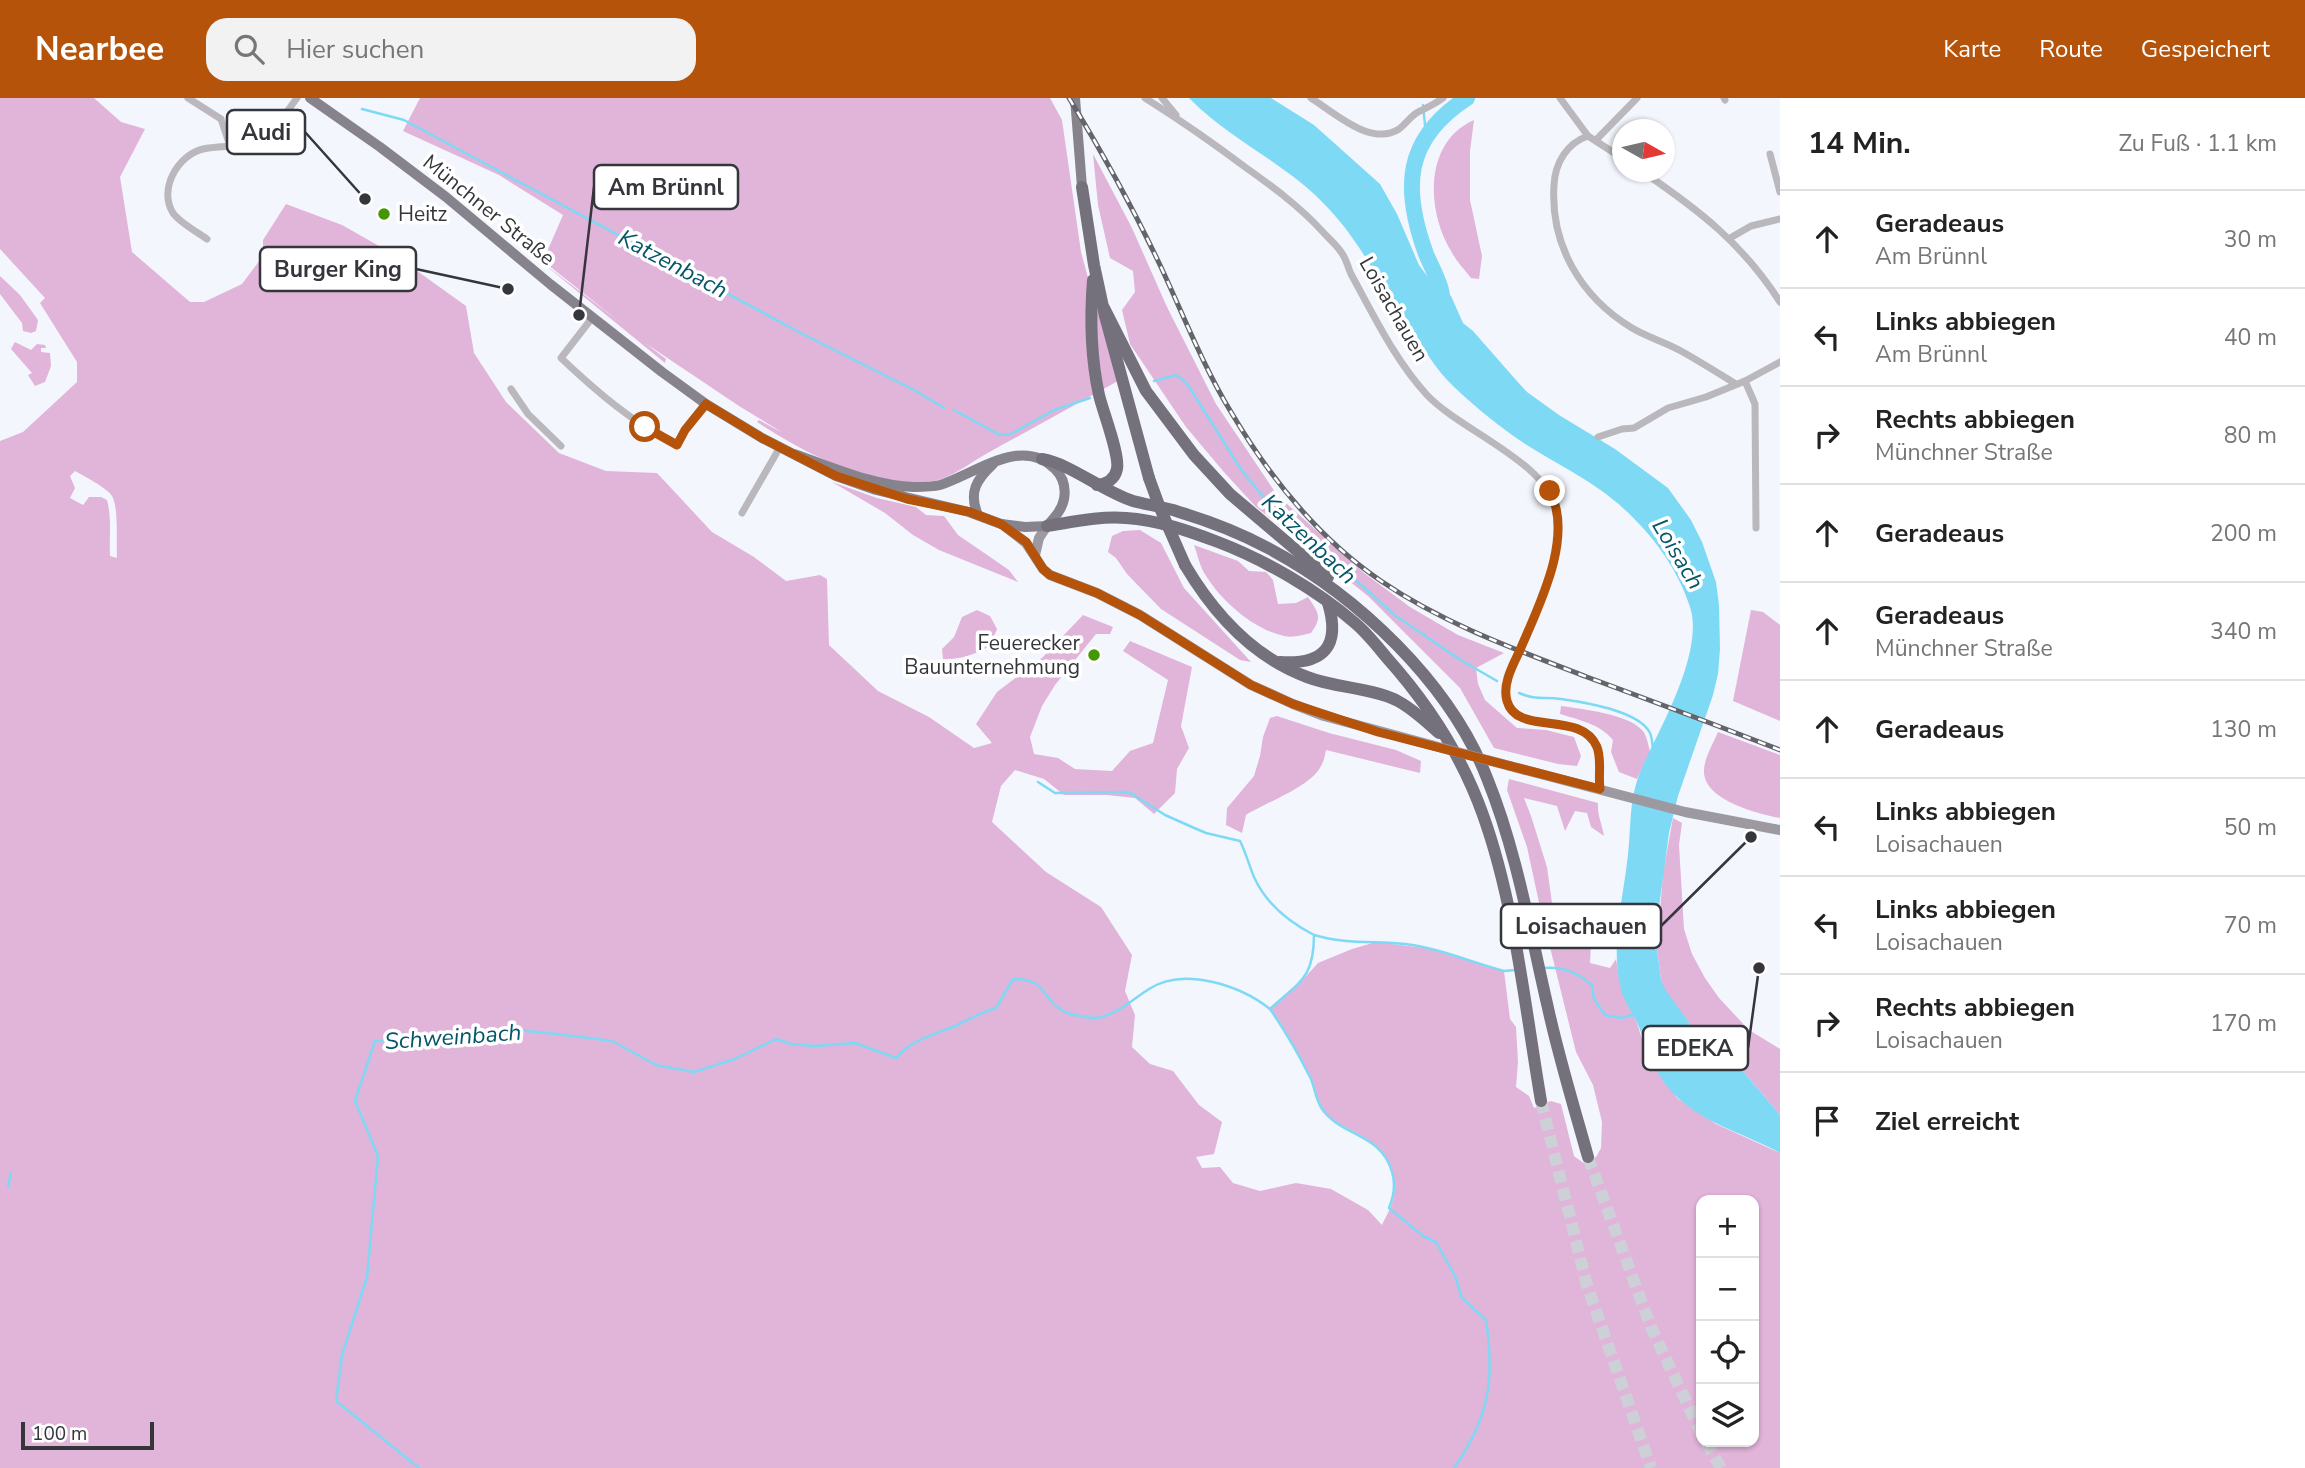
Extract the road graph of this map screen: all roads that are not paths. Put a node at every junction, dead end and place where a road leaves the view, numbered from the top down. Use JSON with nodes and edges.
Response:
{"nodes":[{"id":1,"x":188,"y":98,"type":"edge"},
{"id":2,"x":297,"y":98,"type":"edge"},
{"id":3,"x":310,"y":98,"type":"edge"},
{"id":4,"x":1075,"y":98,"type":"edge"},
{"id":5,"x":1145,"y":98,"type":"edge"},
{"id":6,"x":1162,"y":98,"type":"edge"},
{"id":7,"x":1311,"y":98,"type":"edge"},
{"id":8,"x":1443,"y":98,"type":"edge"},
{"id":9,"x":1560,"y":98,"type":"edge"},
{"id":10,"x":1637,"y":98,"type":"edge"},
{"id":11,"x":1181,"y":120,"type":"junction"},
{"id":12,"x":1592,"y":138,"type":"junction"},
{"id":13,"x":230,"y":146,"type":"junction"},
{"id":14,"x":1612,"y":151,"type":"edge"},
{"id":15,"x":1770,"y":154,"type":"dead end"},
{"id":16,"x":1657,"y":182,"type":"edge"},
{"id":17,"x":1082,"y":187,"type":"joint"},
{"id":18,"x":1780,"y":192,"type":"edge"},
{"id":19,"x":1780,"y":219,"type":"edge"},
{"id":20,"x":1730,"y":238,"type":"junction"},
{"id":21,"x":207,"y":239,"type":"dead end"},
{"id":22,"x":1094,"y":265,"type":"junction"},
{"id":23,"x":1780,"y":302,"type":"edge"},
{"id":24,"x":1104,"y":308,"type":"junction"},
{"id":25,"x":592,"y":318,"type":"junction"},
{"id":26,"x":1780,"y":362,"type":"edge"},
{"id":27,"x":1740,"y":383,"type":"junction"},
{"id":28,"x":511,"y":389,"type":"dead end"},
{"id":29,"x":706,"y":404,"type":"junction"},
{"id":30,"x":1598,"y":437,"type":"dead end"},
{"id":31,"x":561,"y":446,"type":"dead end"},
{"id":32,"x":780,"y":447,"type":"junction"},
{"id":33,"x":794,"y":454,"type":"junction"},
{"id":34,"x":1042,"y":458,"type":"junction"},
{"id":35,"x":995,"y":462,"type":"junction"},
{"id":36,"x":1097,"y":485,"type":"junction"},
{"id":37,"x":742,"y":513,"type":"dead end"},
{"id":38,"x":978,"y":515,"type":"junction"},
{"id":39,"x":1001,"y":524,"type":"junction"},
{"id":40,"x":1047,"y":526,"type":"junction"},
{"id":41,"x":1756,"y":528,"type":"dead end"},
{"id":42,"x":1035,"y":555,"type":"junction"},
{"id":43,"x":1337,"y":592,"type":"junction"},
{"id":44,"x":1328,"y":603,"type":"junction"},
{"id":45,"x":1277,"y":662,"type":"junction"},
{"id":46,"x":1448,"y":738,"type":"junction"},
{"id":47,"x":1600,"y":789,"type":"junction"},
{"id":48,"x":1780,"y":831,"type":"edge"},
{"id":49,"x":1541,"y":1101,"type":"tunnel mouth"},
{"id":50,"x":1588,"y":1157,"type":"tunnel mouth"}],
"edges":[{"from":1,"to":13,"type":"street"},
{"from":2,"to":13,"type":"street"},
{"from":3,"to":25,"type":"main road","name":"Münchner Straße"},
{"from":4,"to":17,"type":"main road"},
{"from":5,"to":11,"type":"street","name":"Loisachauen"},
{"from":6,"to":11,"type":"street","name":"Loisachauen"},
{"from":7,"to":8,"type":"street"},
{"from":9,"to":12,"type":"street"},
{"from":10,"to":12,"type":"street"},
{"from":11,"to":47,"type":"street","name":"Loisachauen"},
{"from":12,"to":14,"type":"street"},
{"from":12,"to":27,"type":"street"},
{"from":13,"to":21,"type":"street"},
{"from":15,"to":18,"type":"street"},
{"from":16,"to":20,"type":"street"},
{"from":17,"to":22,"type":"highway"},
{"from":19,"to":20,"type":"street"},
{"from":20,"to":23,"type":"street"},
{"from":22,"to":24,"type":"highway"},
{"from":22,"to":36,"type":"highway"},
{"from":24,"to":43,"type":"highway"},
{"from":24,"to":45,"type":"highway","bridge":true},
{"from":25,"to":29,"type":"main road","name":"Münchner Straße"},
{"from":25,"to":29,"type":"street"},
{"from":26,"to":27,"type":"street"},
{"from":27,"to":30,"type":"street"},
{"from":27,"to":41,"type":"street"},
{"from":28,"to":31,"type":"street"},
{"from":29,"to":32,"type":"main road","name":"Münchner Straße"},
{"from":32,"to":33,"type":"main road","name":"Münchner Straße"},
{"from":32,"to":37,"type":"street"},
{"from":33,"to":35,"type":"main road"},
{"from":33,"to":38,"type":"main road"},
{"from":34,"to":35,"type":"main road"},
{"from":34,"to":36,"type":"highway"},
{"from":34,"to":40,"type":"main road"},
{"from":35,"to":38,"type":"main road"},
{"from":36,"to":43,"type":"highway"},
{"from":38,"to":39,"type":"main road"},
{"from":39,"to":40,"type":"main road"},
{"from":39,"to":42,"type":"street"},
{"from":40,"to":42,"type":"street"},
{"from":40,"to":44,"type":"highway"},
{"from":42,"to":47,"type":"street","bridge":true},
{"from":43,"to":50,"type":"highway"},
{"from":44,"to":45,"type":"highway"},
{"from":44,"to":46,"type":"highway"},
{"from":45,"to":46,"type":"highway"},
{"from":46,"to":49,"type":"highway"},
{"from":47,"to":48,"type":"street"}]}
